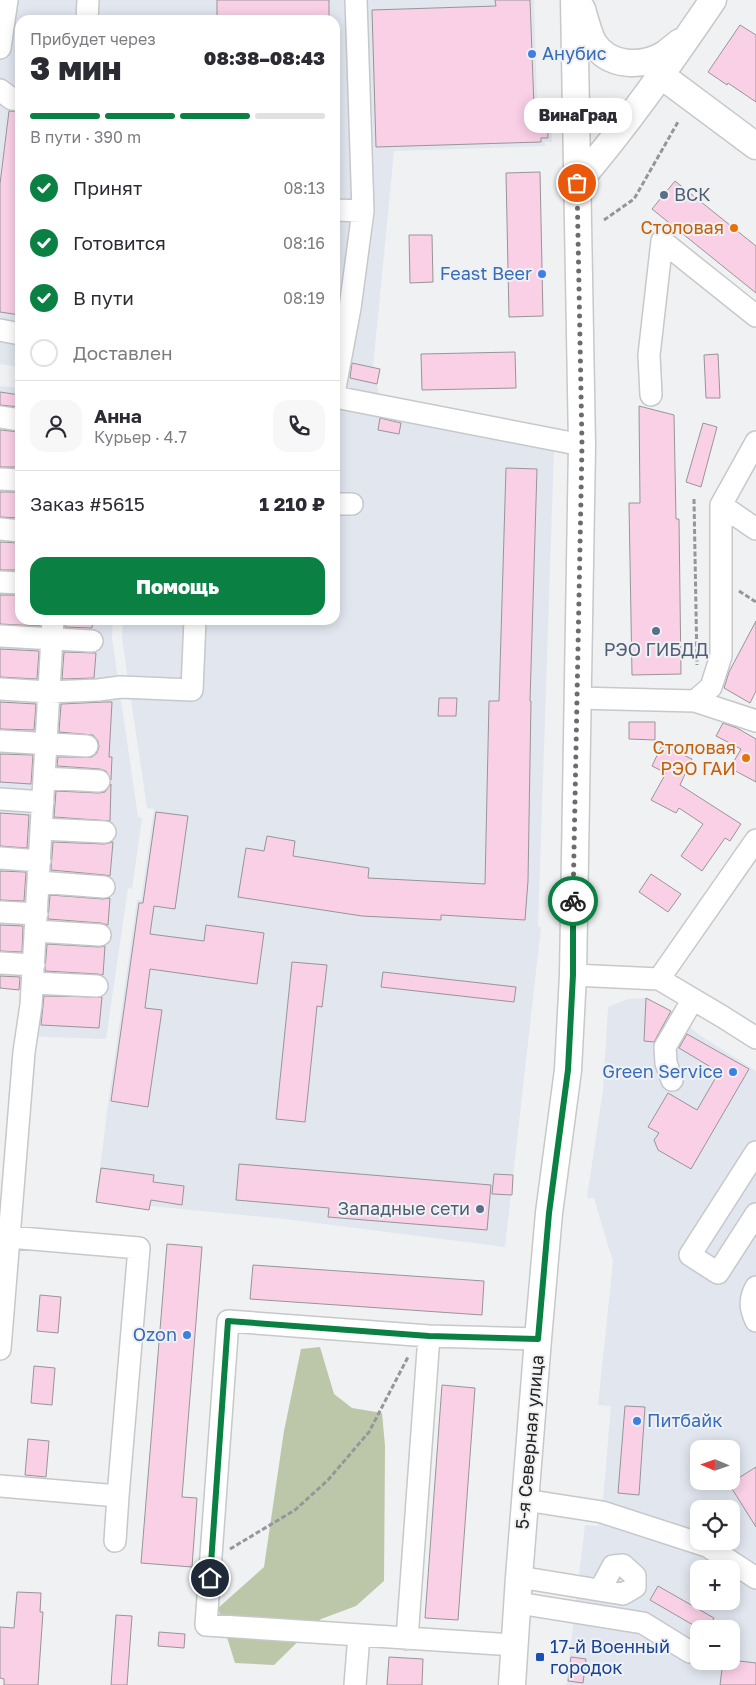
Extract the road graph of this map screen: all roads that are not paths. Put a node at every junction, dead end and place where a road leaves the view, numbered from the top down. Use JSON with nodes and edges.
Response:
{"nodes":[{"id":1,"x":6,"y":0,"type":"edge"},
{"id":2,"x":88,"y":0,"type":"edge"},
{"id":3,"x":356,"y":0,"type":"edge"},
{"id":4,"x":574,"y":0,"type":"edge"},
{"id":5,"x":580,"y":0,"type":"edge"},
{"id":6,"x":713,"y":0,"type":"edge"},
{"id":7,"x":87,"y":15,"type":"edge"},
{"id":8,"x":689,"y":35,"type":"junction"},
{"id":9,"x":0,"y":48,"type":"edge"},
{"id":10,"x":662,"y":76,"type":"junction"},
{"id":11,"x":0,"y":90,"type":"edge"},
{"id":12,"x":15,"y":99,"type":"edge"},
{"id":13,"x":756,"y":146,"type":"edge"},
{"id":14,"x":577,"y":183,"type":"junction"},
{"id":15,"x":340,"y":210,"type":"edge"},
{"id":16,"x":363,"y":211,"type":"junction"},
{"id":17,"x":756,"y":316,"type":"edge"},
{"id":18,"x":0,"y":330,"type":"edge"},
{"id":19,"x":15,"y":333,"type":"edge"},
{"id":20,"x":340,"y":361,"type":"edge"},
{"id":21,"x":651,"y":395,"type":"dead end"},
{"id":22,"x":340,"y":398,"type":"edge"},
{"id":23,"x":0,"y":417,"type":"edge"},
{"id":24,"x":15,"y":419,"type":"edge"},
{"id":25,"x":756,"y":442,"type":"edge"},
{"id":26,"x":582,"y":445,"type":"junction"},
{"id":27,"x":0,"y":479,"type":"edge"},
{"id":28,"x":15,"y":480,"type":"edge"},
{"id":29,"x":721,"y":505,"type":"junction"},
{"id":30,"x":0,"y":529,"type":"edge"},
{"id":31,"x":756,"y":529,"type":"edge"},
{"id":32,"x":15,"y":530,"type":"edge"},
{"id":33,"x":0,"y":582,"type":"edge"},
{"id":34,"x":15,"y":583,"type":"edge"},
{"id":35,"x":194,"y":625,"type":"edge"},
{"id":36,"x":53,"y":629,"type":"edge"},
{"id":37,"x":0,"y":636,"type":"edge"},
{"id":38,"x":92,"y":641,"type":"dead end"},
{"id":39,"x":0,"y":689,"type":"edge"},
{"id":40,"x":49,"y":692,"type":"junction"},
{"id":41,"x":577,"y":698,"type":"junction"},
{"id":42,"x":695,"y":701,"type":"junction"},
{"id":43,"x":756,"y":721,"type":"edge"},
{"id":44,"x":0,"y":741,"type":"edge"},
{"id":45,"x":46,"y":744,"type":"junction"},
{"id":46,"x":87,"y":746,"type":"dead end"},
{"id":47,"x":44,"y":778,"type":"junction"},
{"id":48,"x":99,"y":781,"type":"dead end"},
{"id":49,"x":0,"y":799,"type":"edge"},
{"id":50,"x":43,"y":802,"type":"junction"},
{"id":51,"x":41,"y":829,"type":"junction"},
{"id":52,"x":105,"y":832,"type":"dead end"},
{"id":53,"x":756,"y":840,"type":"edge"},
{"id":54,"x":0,"y":858,"type":"edge"},
{"id":55,"x":40,"y":861,"type":"junction"},
{"id":56,"x":38,"y":882,"type":"junction"},
{"id":57,"x":104,"y":887,"type":"dead end"},
{"id":58,"x":0,"y":912,"type":"edge"},
{"id":59,"x":36,"y":922,"type":"junction"},
{"id":60,"x":100,"y":935,"type":"dead end"},
{"id":61,"x":0,"y":963,"type":"edge"},
{"id":62,"x":33,"y":974,"type":"junction"},
{"id":63,"x":573,"y":975,"type":"junction"},
{"id":64,"x":659,"y":979,"type":"junction"},
{"id":65,"x":96,"y":986,"type":"dead end"},
{"id":66,"x":693,"y":999,"type":"junction"},
{"id":67,"x":756,"y":1038,"type":"edge"},
{"id":68,"x":672,"y":1080,"type":"dead end"},
{"id":69,"x":756,"y":1152,"type":"edge"},
{"id":70,"x":5,"y":1213,"type":"edge"},
{"id":71,"x":756,"y":1214,"type":"edge"},
{"id":72,"x":9,"y":1237,"type":"junction"},
{"id":73,"x":756,"y":1287,"type":"edge"},
{"id":74,"x":756,"y":1321,"type":"edge"},
{"id":75,"x":429,"y":1336,"type":"junction"},
{"id":76,"x":538,"y":1339,"type":"junction"},
{"id":77,"x":0,"y":1349,"type":"edge"},
{"id":78,"x":0,"y":1486,"type":"edge"},
{"id":79,"x":118,"y":1496,"type":"junction"},
{"id":80,"x":526,"y":1500,"type":"junction"},
{"id":81,"x":115,"y":1541,"type":"dead end"},
{"id":82,"x":519,"y":1577,"type":"junction"},
{"id":83,"x":756,"y":1578,"type":"edge"},
{"id":84,"x":600,"y":1590,"type":"dead end"},
{"id":85,"x":518,"y":1603,"type":"junction"},
{"id":86,"x":358,"y":1636,"type":"junction"},
{"id":87,"x":407,"y":1639,"type":"junction"},
{"id":88,"x":515,"y":1645,"type":"junction"},
{"id":89,"x":690,"y":1652,"type":"dead end"},
{"id":90,"x":355,"y":1685,"type":"edge"},
{"id":91,"x":512,"y":1685,"type":"edge"}],
"edges":[{"from":1,"to":9,"type":"street"},
{"from":2,"to":7,"type":"street"},
{"from":3,"to":16,"type":"street"},
{"from":4,"to":14,"type":"main road","name":"5-я Северная улица"},
{"from":5,"to":8,"type":"main road"},
{"from":6,"to":8,"type":"main road"},
{"from":8,"to":10,"type":"main road"},
{"from":10,"to":13,"type":"main road"},
{"from":10,"to":14,"type":"main road"},
{"from":11,"to":12,"type":"street"},
{"from":14,"to":26,"type":"main road","name":"5-я Северная улица"},
{"from":15,"to":16,"type":"street"},
{"from":16,"to":20,"type":"street"},
{"from":17,"to":21,"type":"street"},
{"from":18,"to":19,"type":"street"},
{"from":22,"to":26,"type":"street"},
{"from":23,"to":24,"type":"street"},
{"from":25,"to":29,"type":"street"},
{"from":26,"to":41,"type":"main road","name":"5-я Северная улица"},
{"from":27,"to":28,"type":"street"},
{"from":29,"to":31,"type":"street"},
{"from":29,"to":42,"type":"street"},
{"from":30,"to":32,"type":"street"},
{"from":33,"to":34,"type":"street"},
{"from":35,"to":40,"type":"street"},
{"from":36,"to":37,"type":"street"},
{"from":36,"to":38,"type":"street"},
{"from":36,"to":40,"type":"street"},
{"from":39,"to":40,"type":"street"},
{"from":40,"to":45,"type":"street"},
{"from":41,"to":42,"type":"street"},
{"from":41,"to":63,"type":"main road","name":"5-я Северная улица"},
{"from":42,"to":43,"type":"street"},
{"from":44,"to":45,"type":"street"},
{"from":45,"to":46,"type":"street"},
{"from":45,"to":47,"type":"street"},
{"from":47,"to":48,"type":"street"},
{"from":47,"to":50,"type":"street"},
{"from":49,"to":50,"type":"street"},
{"from":50,"to":51,"type":"street"},
{"from":51,"to":52,"type":"street"},
{"from":51,"to":55,"type":"street"},
{"from":53,"to":64,"type":"street"},
{"from":54,"to":55,"type":"street"},
{"from":55,"to":56,"type":"street"},
{"from":56,"to":57,"type":"street"},
{"from":56,"to":59,"type":"street"},
{"from":58,"to":59,"type":"street"},
{"from":59,"to":60,"type":"street"},
{"from":59,"to":62,"type":"street"},
{"from":61,"to":62,"type":"street"},
{"from":62,"to":65,"type":"street"},
{"from":62,"to":70,"type":"street"},
{"from":63,"to":64,"type":"street"},
{"from":63,"to":76,"type":"main road","name":"5-я Северная улица"},
{"from":64,"to":66,"type":"street"},
{"from":66,"to":67,"type":"street"},
{"from":66,"to":68,"type":"street"},
{"from":69,"to":71,"type":"street"},
{"from":70,"to":72,"type":"street"},
{"from":72,"to":77,"type":"street"},
{"from":72,"to":79,"type":"street"},
{"from":73,"to":74,"type":"street"},
{"from":75,"to":76,"type":"street"},
{"from":75,"to":86,"type":"street"},
{"from":75,"to":87,"type":"street"},
{"from":76,"to":80,"type":"main road","name":"5-я Северная улица"},
{"from":78,"to":79,"type":"street"},
{"from":79,"to":81,"type":"street"},
{"from":80,"to":82,"type":"main road","name":"5-я Северная улица"},
{"from":80,"to":83,"type":"street"},
{"from":82,"to":84,"type":"street"},
{"from":82,"to":85,"type":"main road","name":"5-я Северная улица"},
{"from":85,"to":88,"type":"main road","name":"5-я Северная улица"},
{"from":85,"to":89,"type":"street"},
{"from":86,"to":87,"type":"street"},
{"from":86,"to":90,"type":"street"},
{"from":87,"to":88,"type":"street"},
{"from":88,"to":91,"type":"main road","name":"5-я Северная улица"}]}
